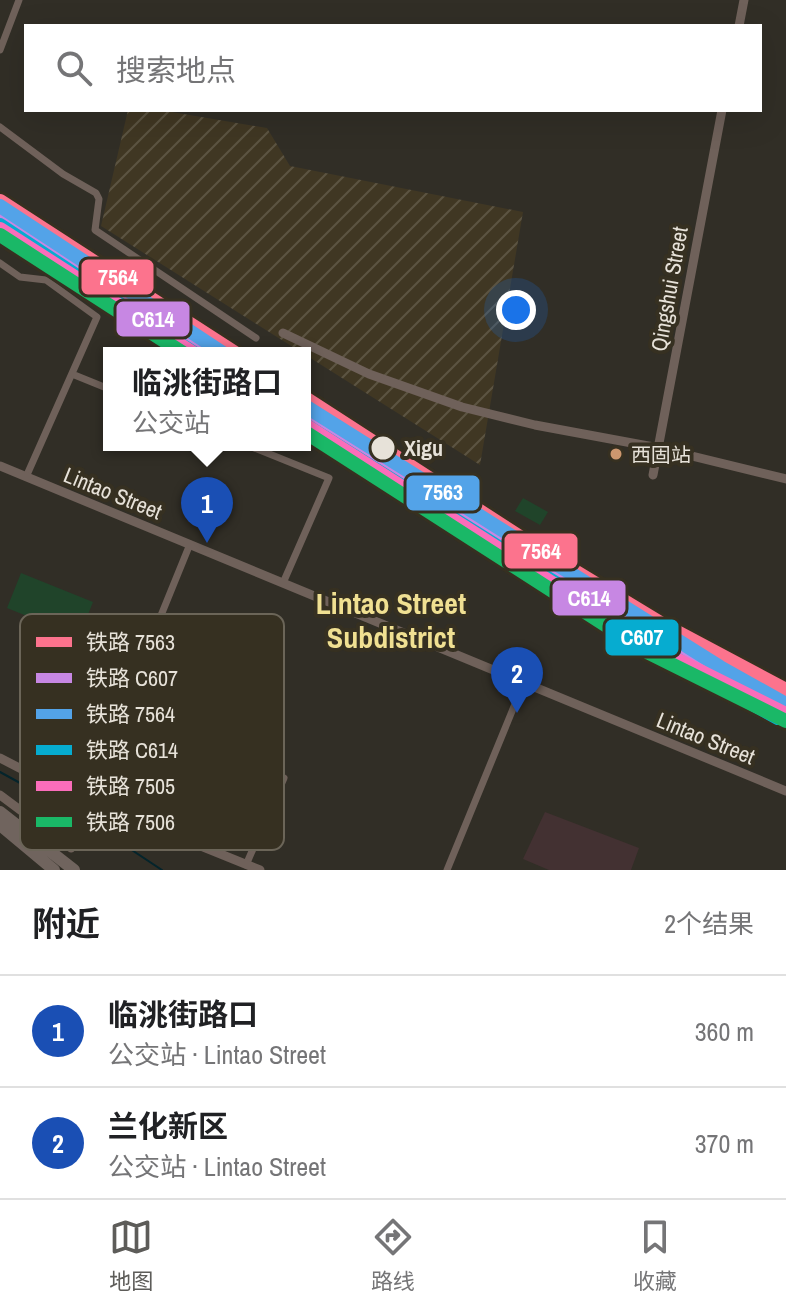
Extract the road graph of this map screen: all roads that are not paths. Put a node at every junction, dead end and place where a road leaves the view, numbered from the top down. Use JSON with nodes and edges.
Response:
{"nodes":[{"id":1,"x":19,"y":0,"type":"edge"},
{"id":2,"x":744,"y":0,"type":"edge"},
{"id":3,"x":739,"y":24,"type":"edge"},
{"id":4,"x":0,"y":50,"type":"edge"},
{"id":5,"x":722,"y":112,"type":"edge"},
{"id":6,"x":0,"y":127,"type":"edge"},
{"id":7,"x":0,"y":263,"type":"edge"},
{"id":8,"x":283,"y":333,"type":"dead end"},
{"id":9,"x":256,"y":338,"type":"dead end"},
{"id":10,"x":72,"y":374,"type":"junction"},
{"id":11,"x":103,"y":387,"type":"edge"},
{"id":12,"x":659,"y":448,"type":"junction"},
{"id":13,"x":262,"y":451,"type":"edge"},
{"id":14,"x":0,"y":466,"type":"edge"},
{"id":15,"x":653,"y":475,"type":"dead end"},
{"id":16,"x":26,"y":477,"type":"junction"},
{"id":17,"x":786,"y":479,"type":"edge"},
{"id":18,"x":190,"y":544,"type":"junction"},
{"id":19,"x":283,"y":583,"type":"junction"},
{"id":20,"x":162,"y":614,"type":"edge"},
{"id":21,"x":524,"y":682,"type":"junction"},
{"id":22,"x":0,"y":758,"type":"edge"},
{"id":23,"x":20,"y":768,"type":"edge"},
{"id":24,"x":786,"y":791,"type":"edge"},
{"id":25,"x":0,"y":795,"type":"edge"},
{"id":26,"x":20,"y":810,"type":"edge"},
{"id":27,"x":0,"y":812,"type":"edge"},
{"id":28,"x":0,"y":825,"type":"edge"},
{"id":29,"x":20,"y":828,"type":"edge"},
{"id":30,"x":20,"y":842,"type":"edge"},
{"id":31,"x":30,"y":850,"type":"edge"},
{"id":32,"x":48,"y":850,"type":"edge"},
{"id":33,"x":209,"y":850,"type":"edge"},
{"id":34,"x":253,"y":850,"type":"edge"},
{"id":35,"x":246,"y":865,"type":"junction"},
{"id":36,"x":54,"y":870,"type":"edge"},
{"id":37,"x":74,"y":870,"type":"edge"},
{"id":38,"x":260,"y":870,"type":"edge"},
{"id":39,"x":447,"y":870,"type":"edge"}],
"edges":[{"from":1,"to":4,"type":"street"},
{"from":2,"to":3,"type":"street"},
{"from":5,"to":12,"type":"street","name":"Qingshui Street"},
{"from":6,"to":9,"type":"street"},
{"from":7,"to":10,"type":"street"},
{"from":8,"to":12,"type":"street"},
{"from":10,"to":11,"type":"street"},
{"from":10,"to":16,"type":"street"},
{"from":12,"to":15,"type":"street","name":"Qingshui Street"},
{"from":12,"to":17,"type":"street"},
{"from":13,"to":19,"type":"street"},
{"from":14,"to":16,"type":"street","name":"Lintao Street"},
{"from":16,"to":18,"type":"street","name":"Lintao Street"},
{"from":18,"to":19,"type":"street","name":"Lintao Street"},
{"from":18,"to":20,"type":"street"},
{"from":19,"to":21,"type":"street","name":"Lintao Street"},
{"from":21,"to":24,"type":"street","name":"Lintao Street"},
{"from":21,"to":39,"type":"street"},
{"from":22,"to":23,"type":"street"},
{"from":25,"to":26,"type":"street"},
{"from":27,"to":29,"type":"highway"},
{"from":28,"to":30,"type":"highway"},
{"from":31,"to":36,"type":"highway"},
{"from":32,"to":37,"type":"highway"},
{"from":33,"to":35,"type":"street"},
{"from":34,"to":35,"type":"street"},
{"from":35,"to":38,"type":"street"}]}
